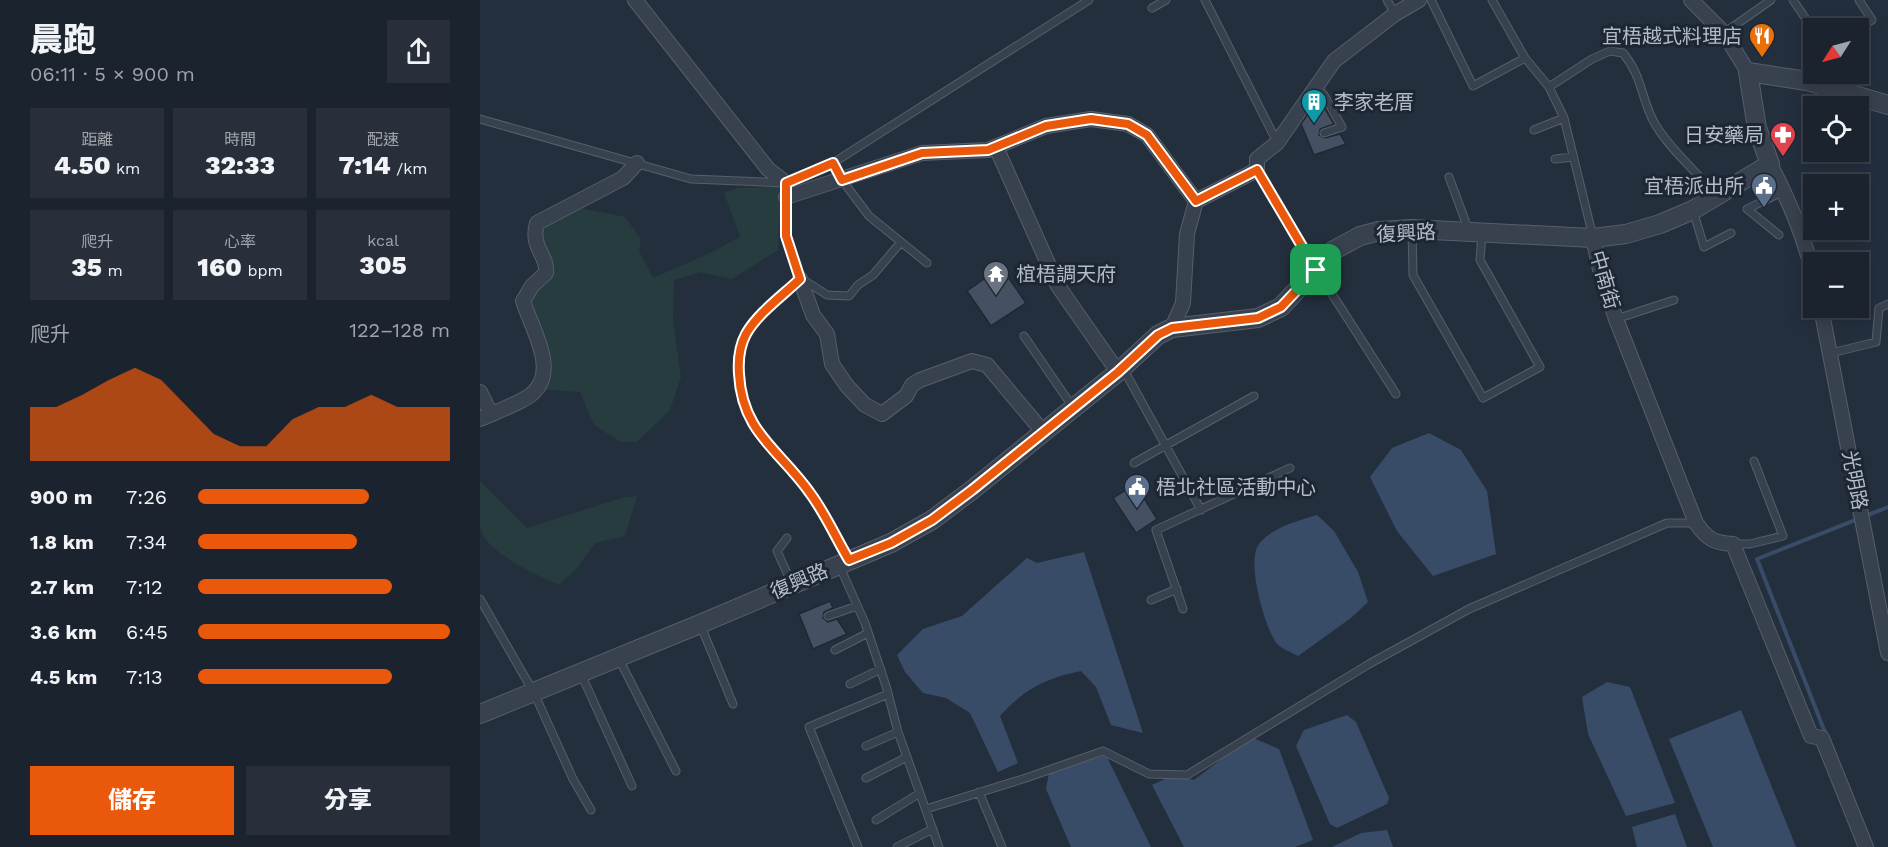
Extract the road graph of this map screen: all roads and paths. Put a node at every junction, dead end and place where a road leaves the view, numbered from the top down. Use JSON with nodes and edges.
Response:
{"nodes":[{"id":1,"x":634,"y":0,"type":"edge"},
{"id":2,"x":1089,"y":0,"type":"edge"},
{"id":3,"x":1166,"y":0,"type":"edge"},
{"id":4,"x":1205,"y":0,"type":"edge"},
{"id":5,"x":1387,"y":0,"type":"edge"},
{"id":6,"x":1419,"y":0,"type":"edge"},
{"id":7,"x":1431,"y":0,"type":"edge"},
{"id":8,"x":1492,"y":0,"type":"edge"},
{"id":9,"x":1691,"y":0,"type":"edge"},
{"id":10,"x":1771,"y":0,"type":"edge"},
{"id":11,"x":1793,"y":0,"type":"edge"},
{"id":12,"x":1859,"y":0,"type":"edge"},
{"id":13,"x":1152,"y":8,"type":"dead end"},
{"id":14,"x":1395,"y":14,"type":"junction"},
{"id":15,"x":1805,"y":18,"type":"edge"},
{"id":16,"x":1869,"y":22,"type":"edge"},
{"id":17,"x":1724,"y":33,"type":"junction"},
{"id":18,"x":1525,"y":58,"type":"junction"},
{"id":19,"x":1748,"y":72,"type":"junction"},
{"id":20,"x":1803,"y":80,"type":"edge"},
{"id":21,"x":1817,"y":84,"type":"edge"},
{"id":22,"x":1316,"y":87,"type":"junction"},
{"id":23,"x":1549,"y":87,"type":"junction"},
{"id":24,"x":1888,"y":105,"type":"edge"},
{"id":25,"x":480,"y":118,"type":"edge"},
{"id":26,"x":1564,"y":118,"type":"junction"},
{"id":27,"x":1534,"y":130,"type":"dead end"},
{"id":28,"x":1324,"y":133,"type":"dead end"},
{"id":29,"x":1277,"y":143,"type":"junction"},
{"id":30,"x":996,"y":147,"type":"junction"},
{"id":31,"x":1573,"y":157,"type":"junction"},
{"id":32,"x":1554,"y":159,"type":"dead end"},
{"id":33,"x":638,"y":163,"type":"junction"},
{"id":34,"x":833,"y":163,"type":"junction"},
{"id":35,"x":1770,"y":164,"type":"junction"},
{"id":36,"x":1257,"y":170,"type":"junction"},
{"id":37,"x":1449,"y":177,"type":"dead end"},
{"id":38,"x":842,"y":180,"type":"junction"},
{"id":39,"x":786,"y":190,"type":"junction"},
{"id":40,"x":1784,"y":191,"type":"junction"},
{"id":41,"x":1716,"y":197,"type":"junction"},
{"id":42,"x":1196,"y":201,"type":"junction"},
{"id":43,"x":1693,"y":210,"type":"junction"},
{"id":44,"x":1413,"y":229,"type":"junction"},
{"id":45,"x":1476,"y":231,"type":"junction"},
{"id":46,"x":1731,"y":233,"type":"dead end"},
{"id":47,"x":1779,"y":235,"type":"dead end"},
{"id":48,"x":1593,"y":237,"type":"junction"},
{"id":49,"x":1803,"y":237,"type":"edge"},
{"id":50,"x":901,"y":242,"type":"junction"},
{"id":51,"x":927,"y":264,"type":"dead end"},
{"id":52,"x":1316,"y":270,"type":"junction"},
{"id":53,"x":800,"y":279,"type":"junction"},
{"id":54,"x":1674,"y":300,"type":"dead end"},
{"id":55,"x":1888,"y":304,"type":"edge"},
{"id":56,"x":1823,"y":318,"type":"edge"},
{"id":57,"x":1616,"y":319,"type":"junction"},
{"id":58,"x":1172,"y":328,"type":"junction"},
{"id":59,"x":1024,"y":336,"type":"dead end"},
{"id":60,"x":1831,"y":352,"type":"junction"},
{"id":61,"x":1120,"y":370,"type":"junction"},
{"id":62,"x":480,"y":392,"type":"edge"},
{"id":63,"x":1396,"y":394,"type":"dead end"},
{"id":64,"x":1254,"y":396,"type":"dead end"},
{"id":65,"x":1073,"y":408,"type":"junction"},
{"id":66,"x":485,"y":416,"type":"edge"},
{"id":67,"x":1044,"y":433,"type":"junction"},
{"id":68,"x":1165,"y":444,"type":"junction"},
{"id":69,"x":1754,"y":461,"type":"dead end"},
{"id":70,"x":1134,"y":463,"type":"dead end"},
{"id":71,"x":1290,"y":468,"type":"dead end"},
{"id":72,"x":1201,"y":510,"type":"junction"},
{"id":73,"x":1696,"y":523,"type":"junction"},
{"id":74,"x":787,"y":538,"type":"dead end"},
{"id":75,"x":1733,"y":544,"type":"junction"},
{"id":76,"x":844,"y":562,"type":"junction"},
{"id":77,"x":792,"y":584,"type":"junction"},
{"id":78,"x":1177,"y":590,"type":"junction"},
{"id":79,"x":480,"y":599,"type":"edge"},
{"id":80,"x":1151,"y":600,"type":"dead end"},
{"id":81,"x":857,"y":606,"type":"junction"},
{"id":82,"x":1183,"y":609,"type":"dead end"},
{"id":83,"x":828,"y":616,"type":"dead end"},
{"id":84,"x":700,"y":624,"type":"junction"},
{"id":85,"x":868,"y":633,"type":"junction"},
{"id":86,"x":835,"y":650,"type":"dead end"},
{"id":87,"x":1888,"y":653,"type":"edge"},
{"id":88,"x":618,"y":657,"type":"junction"},
{"id":89,"x":881,"y":669,"type":"junction"},
{"id":90,"x":581,"y":674,"type":"junction"},
{"id":91,"x":850,"y":684,"type":"dead end"},
{"id":92,"x":534,"y":693,"type":"junction"},
{"id":93,"x":888,"y":694,"type":"junction"},
{"id":94,"x":733,"y":704,"type":"dead end"},
{"id":95,"x":480,"y":714,"type":"edge"},
{"id":96,"x":898,"y":732,"type":"junction"},
{"id":97,"x":866,"y":746,"type":"dead end"},
{"id":98,"x":907,"y":757,"type":"junction"},
{"id":99,"x":676,"y":771,"type":"dead end"},
{"id":100,"x":866,"y":778,"type":"dead end"},
{"id":101,"x":632,"y":786,"type":"dead end"},
{"id":102,"x":979,"y":792,"type":"junction"},
{"id":103,"x":920,"y":793,"type":"junction"},
{"id":104,"x":926,"y":809,"type":"junction"},
{"id":105,"x":591,"y":810,"type":"dead end"},
{"id":106,"x":876,"y":819,"type":"dead end"},
{"id":107,"x":933,"y":829,"type":"junction"},
{"id":108,"x":858,"y":847,"type":"edge"},
{"id":109,"x":897,"y":847,"type":"edge"},
{"id":110,"x":939,"y":847,"type":"edge"},
{"id":111,"x":1002,"y":847,"type":"edge"},
{"id":112,"x":1866,"y":847,"type":"edge"}],
"edges":[{"from":1,"to":39,"type":"street"},
{"from":2,"to":34,"type":"lane"},
{"from":3,"to":13,"type":"lane"},
{"from":4,"to":29,"type":"lane"},
{"from":5,"to":14,"type":"lane"},
{"from":6,"to":14,"type":"street"},
{"from":7,"to":18,"type":"lane"},
{"from":8,"to":18,"type":"lane","name":"中南街"},
{"from":9,"to":17,"type":"street"},
{"from":10,"to":17,"type":"lane"},
{"from":11,"to":15,"type":"lane"},
{"from":12,"to":16,"type":"lane"},
{"from":14,"to":22,"type":"street"},
{"from":17,"to":19,"type":"street"},
{"from":18,"to":23,"type":"lane","name":"中南街"},
{"from":19,"to":20,"type":"street"},
{"from":19,"to":35,"type":"street"},
{"from":21,"to":24,"type":"street"},
{"from":22,"to":28,"type":"lane"},
{"from":22,"to":29,"type":"street"},
{"from":23,"to":26,"type":"lane","name":"中南街"},
{"from":23,"to":41,"type":"lane"},
{"from":25,"to":33,"type":"lane"},
{"from":26,"to":27,"type":"lane"},
{"from":26,"to":31,"type":"lane","name":"中南街"},
{"from":29,"to":36,"type":"street"},
{"from":30,"to":38,"type":"street"},
{"from":30,"to":42,"type":"street"},
{"from":30,"to":61,"type":"street"},
{"from":31,"to":32,"type":"lane"},
{"from":31,"to":48,"type":"lane","name":"中南街"},
{"from":33,"to":39,"type":"lane"},
{"from":33,"to":66,"type":"street"},
{"from":34,"to":38,"type":"lane"},
{"from":34,"to":39,"type":"lane"},
{"from":35,"to":40,"type":"street"},
{"from":35,"to":41,"type":"street","name":"復興路"},
{"from":36,"to":42,"type":"street"},
{"from":36,"to":52,"type":"lane"},
{"from":37,"to":45,"type":"lane"},
{"from":38,"to":39,"type":"street"},
{"from":38,"to":50,"type":"lane"},
{"from":39,"to":53,"type":"lane"},
{"from":40,"to":47,"type":"lane"},
{"from":40,"to":49,"type":"street"},
{"from":41,"to":43,"type":"street","name":"復興路"},
{"from":42,"to":58,"type":"street"},
{"from":43,"to":46,"type":"lane"},
{"from":43,"to":48,"type":"street","name":"復興路"},
{"from":44,"to":45,"type":"street","name":"復興路"},
{"from":44,"to":45,"type":"lane"},
{"from":44,"to":52,"type":"street","name":"復興路"},
{"from":45,"to":48,"type":"street","name":"復興路"},
{"from":48,"to":57,"type":"street","name":"中南街"},
{"from":50,"to":51,"type":"lane"},
{"from":50,"to":53,"type":"lane"},
{"from":52,"to":58,"type":"street","name":"復興路"},
{"from":52,"to":63,"type":"lane"},
{"from":53,"to":67,"type":"street"},
{"from":53,"to":76,"type":"lane"},
{"from":54,"to":57,"type":"lane"},
{"from":55,"to":60,"type":"lane"},
{"from":56,"to":60,"type":"street","name":"光明路"},
{"from":57,"to":73,"type":"street","name":"中南街"},
{"from":58,"to":61,"type":"street","name":"復興路"},
{"from":59,"to":65,"type":"lane"},
{"from":60,"to":87,"type":"street","name":"光明路"},
{"from":61,"to":65,"type":"street","name":"復興路"},
{"from":61,"to":68,"type":"lane"},
{"from":62,"to":66,"type":"street"},
{"from":64,"to":68,"type":"lane"},
{"from":65,"to":67,"type":"street","name":"復興路"},
{"from":67,"to":76,"type":"street","name":"復興路"},
{"from":68,"to":70,"type":"lane"},
{"from":68,"to":72,"type":"lane"},
{"from":69,"to":75,"type":"lane"},
{"from":71,"to":72,"type":"lane"},
{"from":72,"to":78,"type":"lane"},
{"from":73,"to":75,"type":"street","name":"中南街"},
{"from":73,"to":102,"type":"lane"},
{"from":74,"to":77,"type":"lane"},
{"from":75,"to":112,"type":"street"},
{"from":76,"to":77,"type":"street","name":"復興路"},
{"from":76,"to":81,"type":"lane"},
{"from":77,"to":84,"type":"street","name":"復興路"},
{"from":78,"to":80,"type":"lane"},
{"from":78,"to":82,"type":"lane"},
{"from":79,"to":92,"type":"lane"},
{"from":81,"to":83,"type":"lane"},
{"from":81,"to":85,"type":"lane"},
{"from":84,"to":88,"type":"street","name":"復興路"},
{"from":84,"to":94,"type":"lane"},
{"from":85,"to":86,"type":"lane"},
{"from":85,"to":89,"type":"lane"},
{"from":88,"to":90,"type":"street","name":"復興路"},
{"from":88,"to":99,"type":"lane"},
{"from":89,"to":91,"type":"lane"},
{"from":89,"to":93,"type":"lane"},
{"from":90,"to":92,"type":"street","name":"復興路"},
{"from":90,"to":101,"type":"lane"},
{"from":92,"to":95,"type":"street","name":"復興路"},
{"from":92,"to":105,"type":"lane"},
{"from":93,"to":96,"type":"lane"},
{"from":93,"to":108,"type":"lane"},
{"from":96,"to":97,"type":"lane"},
{"from":96,"to":98,"type":"lane"},
{"from":98,"to":100,"type":"lane"},
{"from":98,"to":103,"type":"lane"},
{"from":102,"to":104,"type":"lane"},
{"from":102,"to":111,"type":"lane"},
{"from":103,"to":104,"type":"lane"},
{"from":103,"to":106,"type":"lane"},
{"from":104,"to":107,"type":"lane"},
{"from":107,"to":109,"type":"lane"},
{"from":107,"to":110,"type":"lane"}]}
